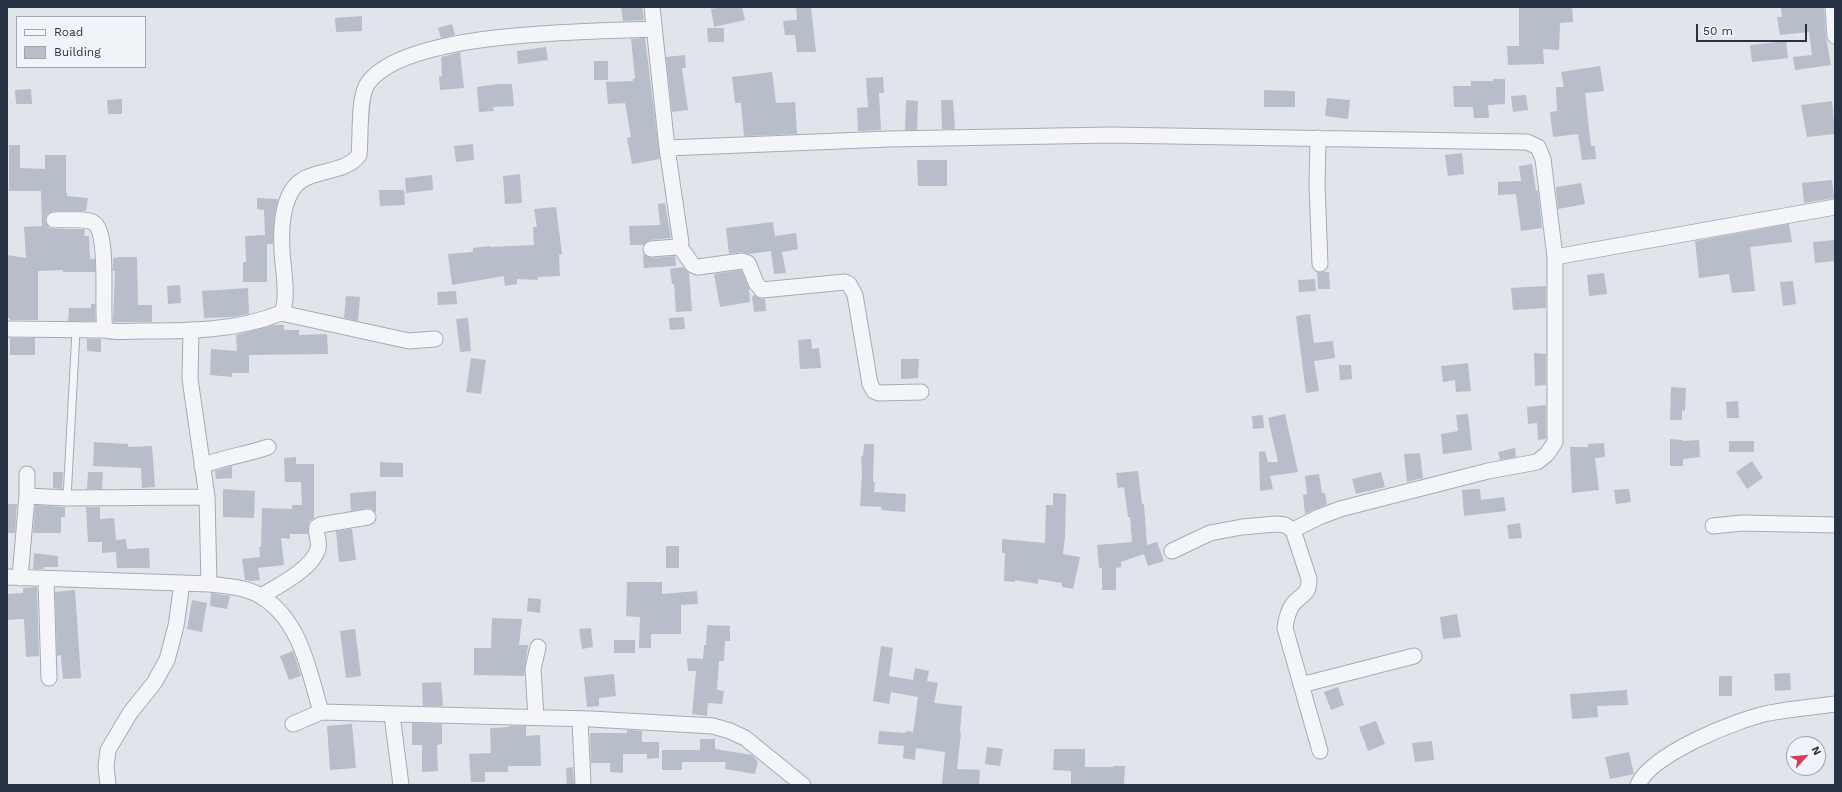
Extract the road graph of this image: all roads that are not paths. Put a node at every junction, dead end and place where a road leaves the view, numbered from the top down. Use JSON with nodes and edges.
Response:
{"nodes":[{"id":1,"x":652,"y":7,"type":"edge"},
{"id":2,"x":1833,"y":7,"type":"edge"},
{"id":3,"x":654,"y":29,"type":"junction"},
{"id":4,"x":1835,"y":36,"type":"edge"},
{"id":5,"x":1318,"y":138,"type":"junction"},
{"id":6,"x":668,"y":148,"type":"junction"},
{"id":7,"x":1835,"y":207,"type":"edge"},
{"id":8,"x":54,"y":220,"type":"dead end"},
{"id":9,"x":679,"y":246,"type":"junction"},
{"id":10,"x":651,"y":249,"type":"dead end"},
{"id":11,"x":1555,"y":257,"type":"junction"},
{"id":12,"x":1320,"y":264,"type":"dead end"},
{"id":13,"x":281,"y":313,"type":"junction"},
{"id":14,"x":7,"y":328,"type":"edge"},
{"id":15,"x":105,"y":330,"type":"junction"},
{"id":16,"x":76,"y":331,"type":"junction"},
{"id":17,"x":190,"y":331,"type":"junction"},
{"id":18,"x":435,"y":339,"type":"dead end"},
{"id":19,"x":921,"y":392,"type":"dead end"},
{"id":20,"x":268,"y":447,"type":"dead end"},
{"id":21,"x":202,"y":466,"type":"junction"},
{"id":22,"x":27,"y":474,"type":"dead end"},
{"id":23,"x":27,"y":496,"type":"junction"},
{"id":24,"x":207,"y":497,"type":"junction"},
{"id":25,"x":67,"y":498,"type":"junction"},
{"id":26,"x":368,"y":517,"type":"dead end"},
{"id":27,"x":1835,"y":525,"type":"edge"},
{"id":28,"x":1713,"y":526,"type":"dead end"},
{"id":29,"x":1292,"y":530,"type":"junction"},
{"id":30,"x":1172,"y":551,"type":"dead end"},
{"id":31,"x":14,"y":577,"type":"edge"},
{"id":32,"x":46,"y":579,"type":"junction"},
{"id":33,"x":182,"y":583,"type":"junction"},
{"id":34,"x":209,"y":584,"type":"junction"},
{"id":35,"x":261,"y":596,"type":"junction"},
{"id":36,"x":538,"y":648,"type":"dead end"},
{"id":37,"x":1414,"y":656,"type":"dead end"},
{"id":38,"x":49,"y":678,"type":"dead end"},
{"id":39,"x":1301,"y":685,"type":"junction"},
{"id":40,"x":1835,"y":704,"type":"edge"},
{"id":41,"x":320,"y":712,"type":"junction"},
{"id":42,"x":392,"y":715,"type":"junction"},
{"id":43,"x":536,"y":718,"type":"junction"},
{"id":44,"x":580,"y":719,"type":"junction"},
{"id":45,"x":293,"y":724,"type":"dead end"},
{"id":46,"x":1320,"y":751,"type":"dead end"},
{"id":47,"x":108,"y":785,"type":"edge"},
{"id":48,"x":401,"y":785,"type":"edge"},
{"id":49,"x":583,"y":785,"type":"edge"},
{"id":50,"x":803,"y":785,"type":"edge"},
{"id":51,"x":1638,"y":785,"type":"edge"}],
"edges":[{"from":1,"to":3,"type":"street"},
{"from":2,"to":4,"type":"street"},
{"from":3,"to":6,"type":"street"},
{"from":3,"to":13,"type":"street"},
{"from":5,"to":6,"type":"street"},
{"from":5,"to":11,"type":"street"},
{"from":5,"to":12,"type":"street"},
{"from":6,"to":9,"type":"street"},
{"from":7,"to":11,"type":"street"},
{"from":8,"to":15,"type":"street"},
{"from":9,"to":10,"type":"street"},
{"from":9,"to":19,"type":"street"},
{"from":11,"to":29,"type":"street"},
{"from":13,"to":17,"type":"street"},
{"from":13,"to":18,"type":"street"},
{"from":14,"to":16,"type":"street"},
{"from":15,"to":16,"type":"street"},
{"from":15,"to":17,"type":"street"},
{"from":16,"to":25,"type":"lane"},
{"from":17,"to":21,"type":"street"},
{"from":20,"to":21,"type":"street"},
{"from":21,"to":24,"type":"street"},
{"from":22,"to":23,"type":"street"},
{"from":23,"to":25,"type":"street"},
{"from":23,"to":31,"type":"street"},
{"from":24,"to":25,"type":"street"},
{"from":24,"to":34,"type":"street"},
{"from":26,"to":35,"type":"street"},
{"from":27,"to":28,"type":"street"},
{"from":29,"to":30,"type":"street"},
{"from":29,"to":39,"type":"street"},
{"from":31,"to":32,"type":"street"},
{"from":32,"to":33,"type":"street"},
{"from":32,"to":38,"type":"street"},
{"from":33,"to":34,"type":"street"},
{"from":33,"to":47,"type":"street"},
{"from":34,"to":35,"type":"street"},
{"from":35,"to":41,"type":"street"},
{"from":36,"to":43,"type":"street"},
{"from":37,"to":39,"type":"street"},
{"from":39,"to":46,"type":"street"},
{"from":40,"to":51,"type":"street"},
{"from":41,"to":42,"type":"street"},
{"from":41,"to":45,"type":"street"},
{"from":42,"to":43,"type":"street"},
{"from":42,"to":48,"type":"street"},
{"from":43,"to":44,"type":"street"},
{"from":44,"to":49,"type":"street"},
{"from":44,"to":50,"type":"street"}]}
